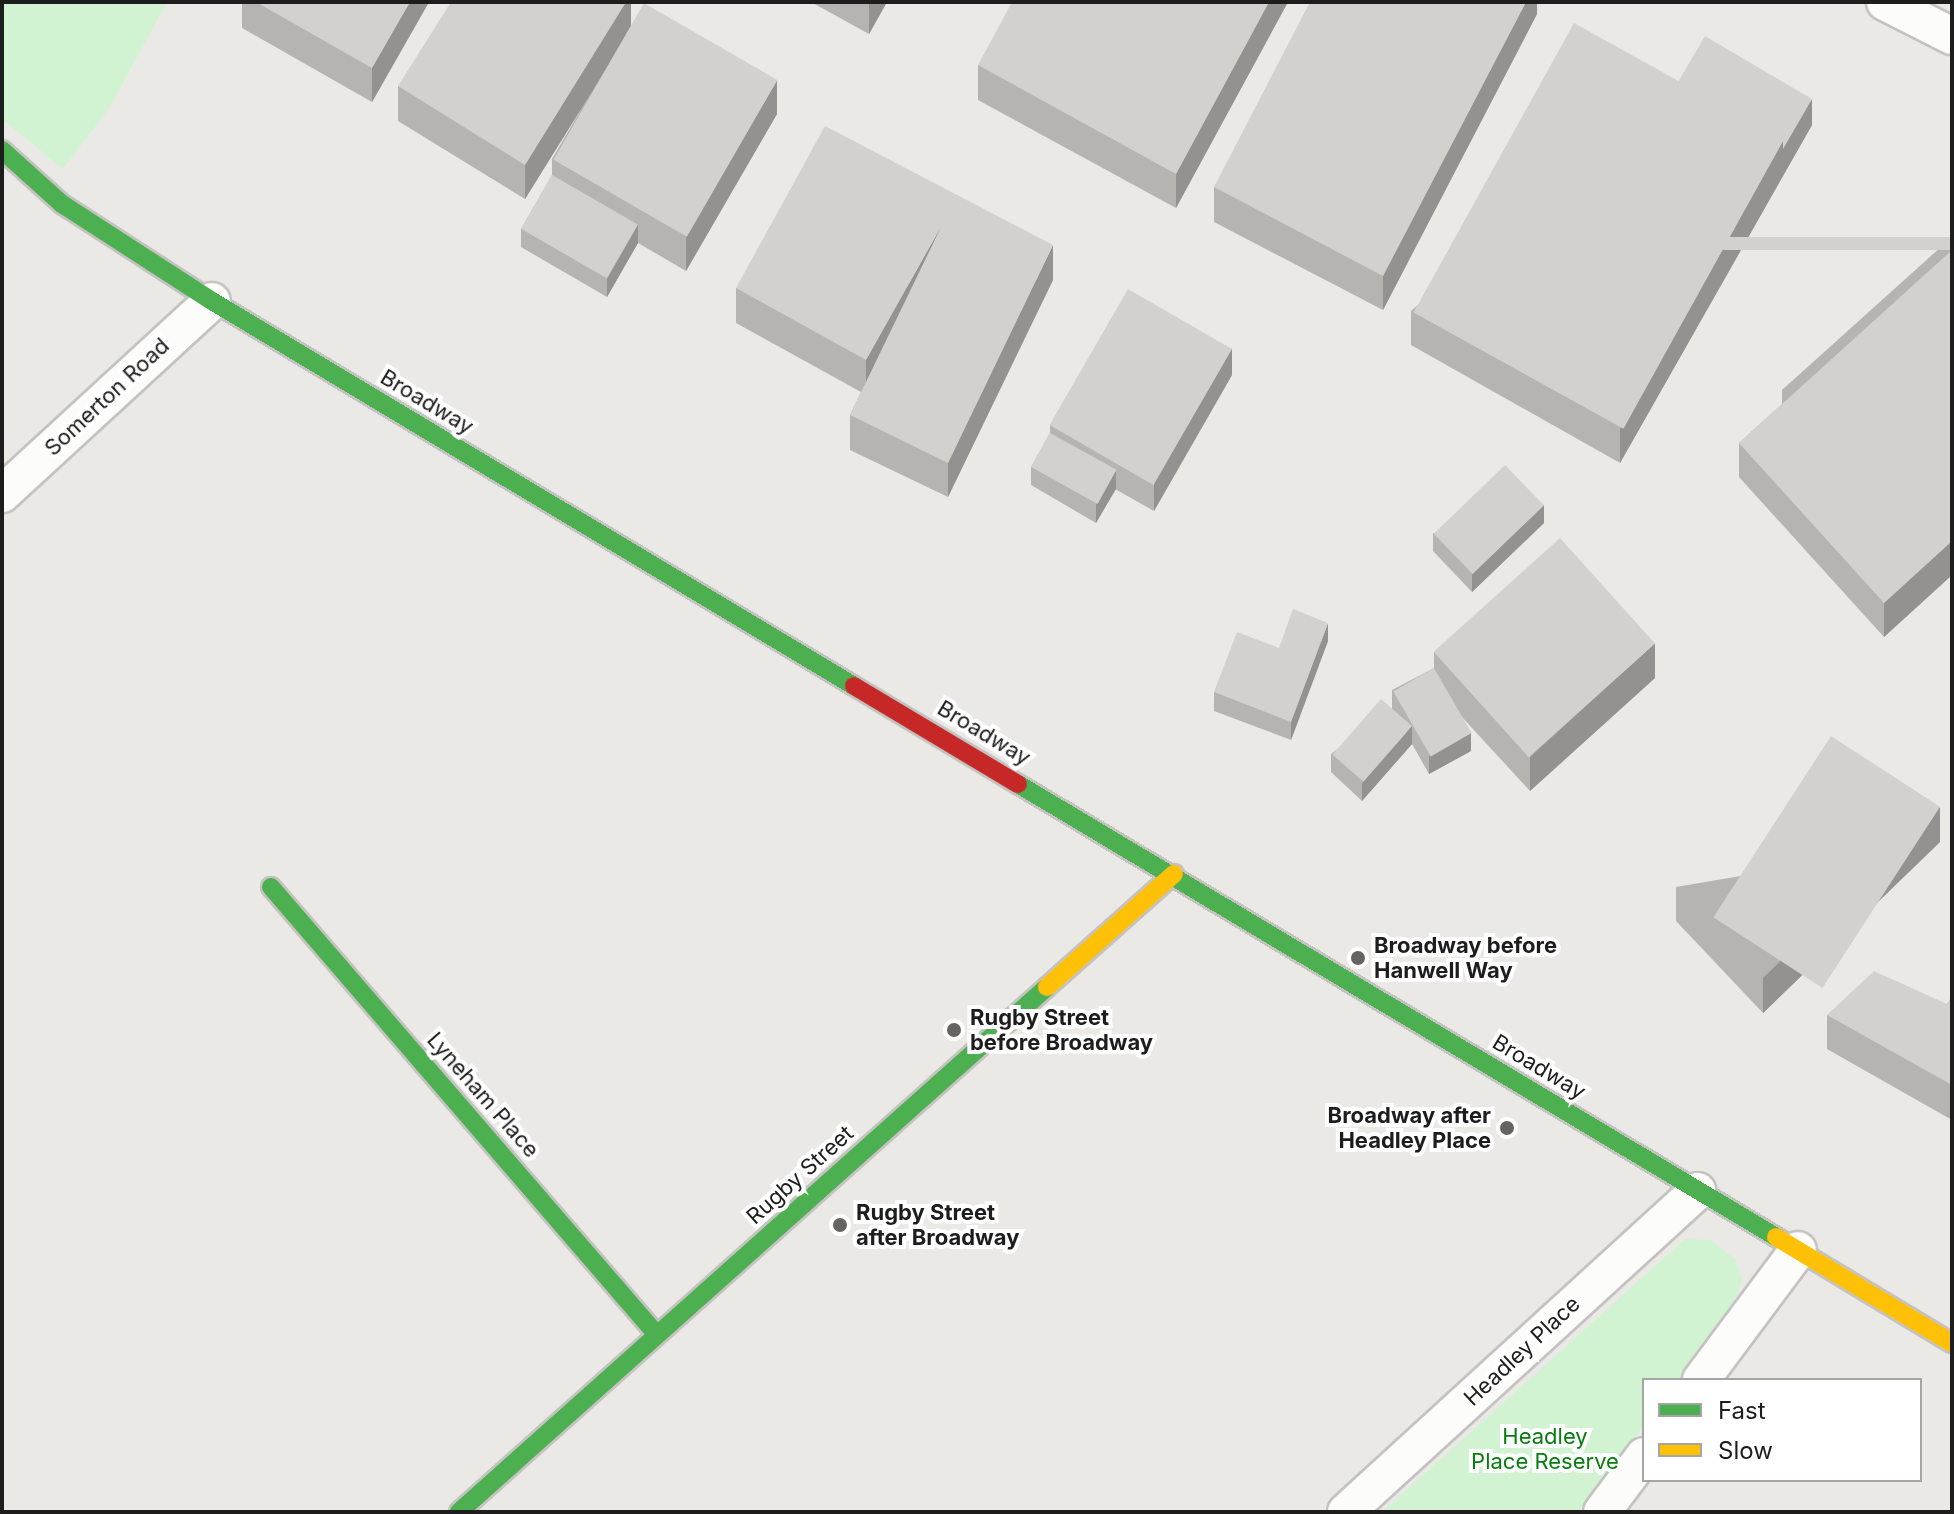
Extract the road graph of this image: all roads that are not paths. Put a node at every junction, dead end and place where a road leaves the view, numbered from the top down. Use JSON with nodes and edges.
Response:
{"nodes":[{"id":1,"x":1885,"y":2,"type":"edge"},
{"id":2,"x":1952,"y":36,"type":"edge"},
{"id":3,"x":2,"y":150,"type":"edge"},
{"id":4,"x":212,"y":301,"type":"junction"},
{"id":5,"x":2,"y":494,"type":"edge"},
{"id":6,"x":1174,"y":874,"type":"junction"},
{"id":7,"x":271,"y":887,"type":"dead end"},
{"id":8,"x":1697,"y":1191,"type":"junction"},
{"id":9,"x":1798,"y":1250,"type":"junction"},
{"id":10,"x":657,"y":1335,"type":"junction"},
{"id":11,"x":1952,"y":1343,"type":"edge"},
{"id":12,"x":1702,"y":1378,"type":"edge"},
{"id":13,"x":1642,"y":1459,"type":"edge"},
{"id":14,"x":459,"y":1512,"type":"edge"},
{"id":15,"x":1346,"y":1512,"type":"edge"},
{"id":16,"x":1602,"y":1512,"type":"edge"}],
"edges":[{"from":1,"to":2,"type":"street"},
{"from":3,"to":4,"type":"street","name":"Broadway"},
{"from":4,"to":5,"type":"street","name":"Somerton Road"},
{"from":4,"to":6,"type":"street","name":"Broadway"},
{"from":6,"to":8,"type":"street","name":"Broadway"},
{"from":6,"to":10,"type":"street","name":"Rugby Street"},
{"from":7,"to":10,"type":"street","name":"Lyneham Place"},
{"from":8,"to":9,"type":"street","name":"Broadway"},
{"from":8,"to":15,"type":"street","name":"Headley Place"},
{"from":9,"to":11,"type":"street","name":"Broadway"},
{"from":9,"to":12,"type":"street"},
{"from":10,"to":14,"type":"street","name":"Rugby Street"},
{"from":13,"to":16,"type":"street"}]}
